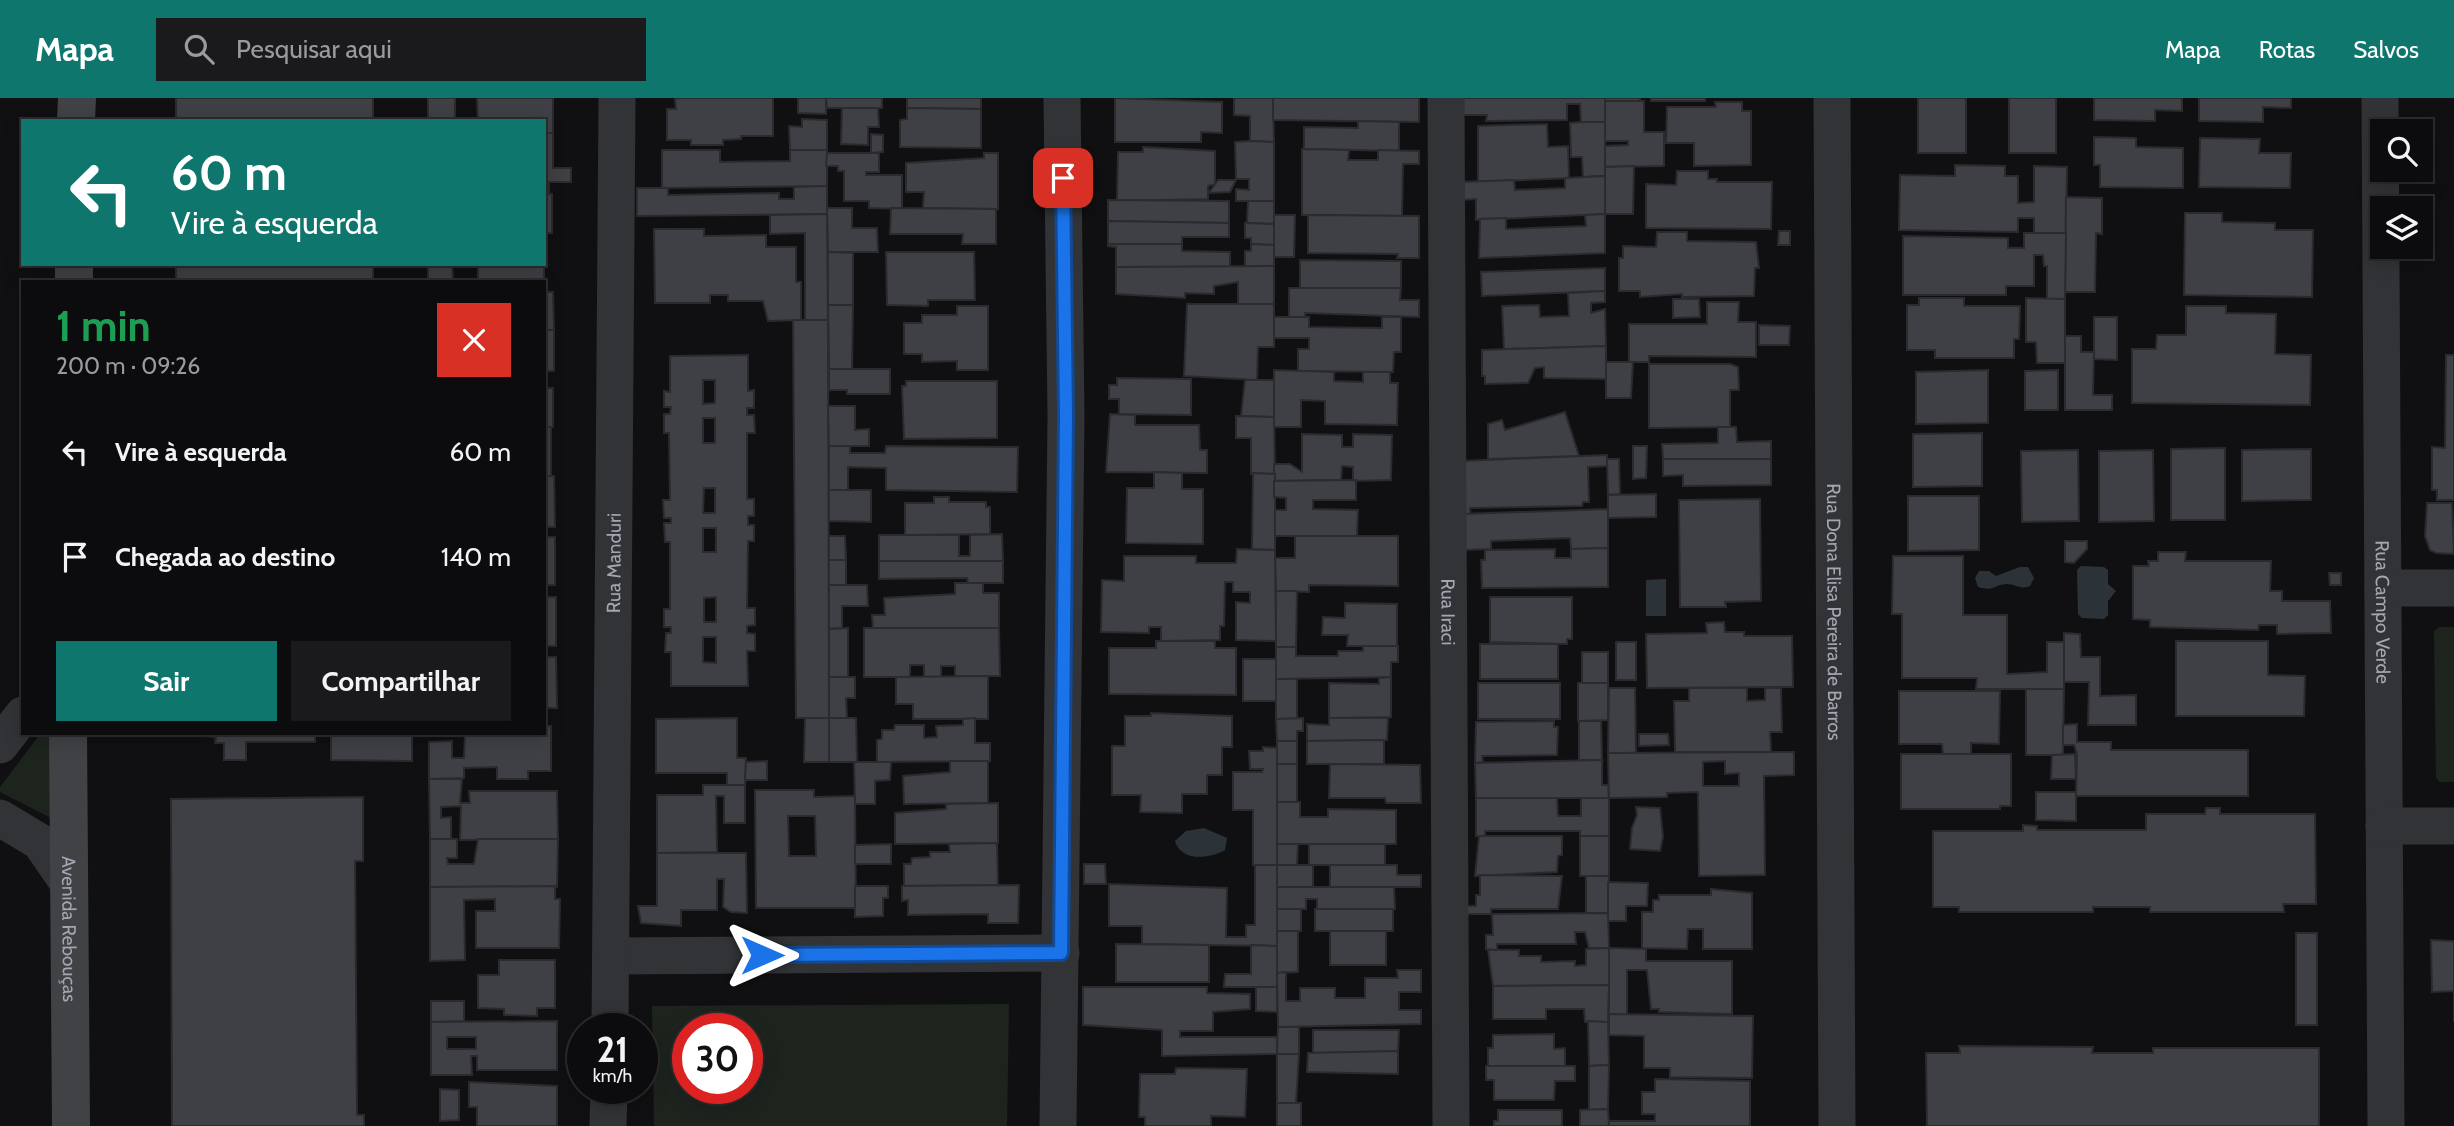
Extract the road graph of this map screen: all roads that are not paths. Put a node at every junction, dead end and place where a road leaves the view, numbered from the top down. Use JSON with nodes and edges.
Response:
{"nodes":[{"id":1,"x":77,"y":98,"type":"edge"},
{"id":2,"x":617,"y":98,"type":"edge"},
{"id":3,"x":1062,"y":98,"type":"edge"},
{"id":4,"x":1446,"y":98,"type":"edge"},
{"id":5,"x":1832,"y":98,"type":"edge"},
{"id":6,"x":2380,"y":98,"type":"edge"},
{"id":7,"x":76,"y":119,"type":"edge"},
{"id":8,"x":2383,"y":588,"type":"junction"},
{"id":9,"x":2454,"y":589,"type":"edge"},
{"id":10,"x":21,"y":718,"type":"edge"},
{"id":11,"x":68,"y":735,"type":"edge"},
{"id":12,"x":0,"y":745,"type":"edge"},
{"id":13,"x":0,"y":818,"type":"edge"},
{"id":14,"x":2454,"y":826,"type":"edge"},
{"id":15,"x":2384,"y":827,"type":"junction"},
{"id":16,"x":69,"y":884,"type":"junction"},
{"id":17,"x":1061,"y":953,"type":"junction"},
{"id":18,"x":611,"y":957,"type":"junction"},
{"id":19,"x":610,"y":1013,"type":"edge"},
{"id":20,"x":609,"y":1104,"type":"edge"},
{"id":21,"x":71,"y":1126,"type":"edge"},
{"id":22,"x":608,"y":1126,"type":"edge"},
{"id":23,"x":1058,"y":1126,"type":"edge"},
{"id":24,"x":1451,"y":1126,"type":"edge"},
{"id":25,"x":1837,"y":1126,"type":"edge"},
{"id":26,"x":2386,"y":1126,"type":"edge"}],
"edges":[{"from":1,"to":7,"type":"street"},
{"from":2,"to":18,"type":"street","name":"Rua Manduri"},
{"from":3,"to":17,"type":"street"},
{"from":4,"to":24,"type":"street","name":"Rua Iraci"},
{"from":5,"to":25,"type":"street","name":"Rua Dona Elisa Pereira de Barros"},
{"from":6,"to":8,"type":"street","name":"Rua Campo Verde"},
{"from":8,"to":9,"type":"street"},
{"from":8,"to":15,"type":"street","name":"Rua Campo Verde"},
{"from":10,"to":12,"type":"street"},
{"from":11,"to":16,"type":"street","name":"Avenida Rebouças"},
{"from":13,"to":16,"type":"street"},
{"from":14,"to":15,"type":"street"},
{"from":15,"to":26,"type":"street","name":"Rua Campo Verde"},
{"from":16,"to":21,"type":"street","name":"Avenida Rebouças"},
{"from":17,"to":18,"type":"street"},
{"from":17,"to":23,"type":"street"},
{"from":18,"to":19,"type":"street","name":"Rua Manduri"},
{"from":20,"to":22,"type":"street"}]}
